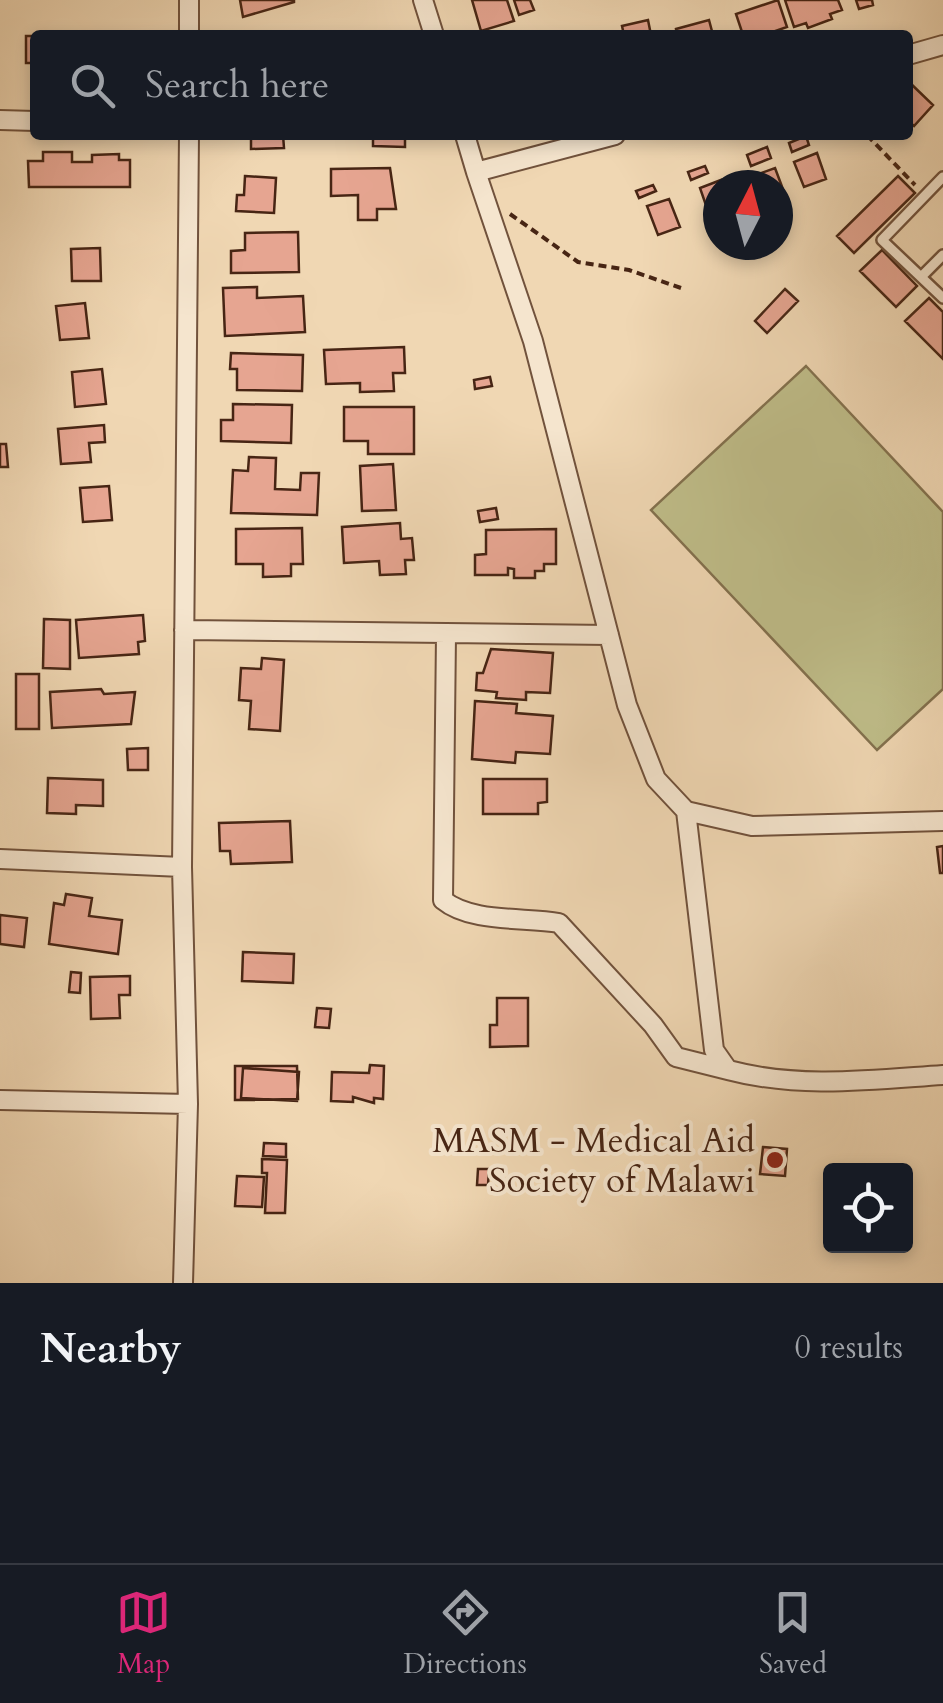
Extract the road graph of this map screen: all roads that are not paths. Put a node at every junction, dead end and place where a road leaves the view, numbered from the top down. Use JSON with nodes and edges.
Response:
{"nodes":[{"id":1,"x":188,"y":0,"type":"edge"},
{"id":2,"x":424,"y":0,"type":"edge"},
{"id":3,"x":189,"y":30,"type":"edge"},
{"id":4,"x":433,"y":30,"type":"edge"},
{"id":5,"x":943,"y":45,"type":"edge"},
{"id":6,"x":913,"y":54,"type":"edge"},
{"id":7,"x":0,"y":120,"type":"edge"},
{"id":8,"x":30,"y":120,"type":"edge"},
{"id":9,"x":189,"y":140,"type":"edge"},
{"id":10,"x":466,"y":140,"type":"edge"},
{"id":11,"x":597,"y":140,"type":"edge"},
{"id":12,"x":476,"y":172,"type":"junction"},
{"id":13,"x":943,"y":177,"type":"edge"},
{"id":14,"x":943,"y":254,"type":"edge"},
{"id":15,"x":921,"y":277,"type":"junction"},
{"id":16,"x":943,"y":298,"type":"edge"},
{"id":17,"x":184,"y":630,"type":"junction"},
{"id":18,"x":446,"y":634,"type":"junction"},
{"id":19,"x":609,"y":635,"type":"junction"},
{"id":20,"x":686,"y":810,"type":"junction"},
{"id":21,"x":943,"y":821,"type":"edge"},
{"id":22,"x":0,"y":860,"type":"edge"},
{"id":23,"x":182,"y":867,"type":"junction"},
{"id":24,"x":728,"y":1070,"type":"junction"},
{"id":25,"x":943,"y":1075,"type":"edge"},
{"id":26,"x":0,"y":1100,"type":"edge"},
{"id":27,"x":188,"y":1104,"type":"junction"},
{"id":28,"x":184,"y":1283,"type":"edge"}],
"edges":[{"from":1,"to":3,"type":"street"},
{"from":2,"to":4,"type":"street"},
{"from":5,"to":6,"type":"street"},
{"from":7,"to":8,"type":"street"},
{"from":9,"to":17,"type":"street"},
{"from":10,"to":12,"type":"street"},
{"from":11,"to":12,"type":"street"},
{"from":12,"to":19,"type":"street"},
{"from":13,"to":15,"type":"lane"},
{"from":14,"to":15,"type":"lane"},
{"from":15,"to":16,"type":"lane"},
{"from":17,"to":18,"type":"street"},
{"from":17,"to":23,"type":"street"},
{"from":18,"to":19,"type":"street"},
{"from":18,"to":24,"type":"street"},
{"from":19,"to":20,"type":"street"},
{"from":20,"to":21,"type":"street"},
{"from":20,"to":24,"type":"street"},
{"from":22,"to":23,"type":"street"},
{"from":23,"to":27,"type":"street"},
{"from":24,"to":25,"type":"street"},
{"from":26,"to":27,"type":"street"},
{"from":27,"to":28,"type":"street"}]}
